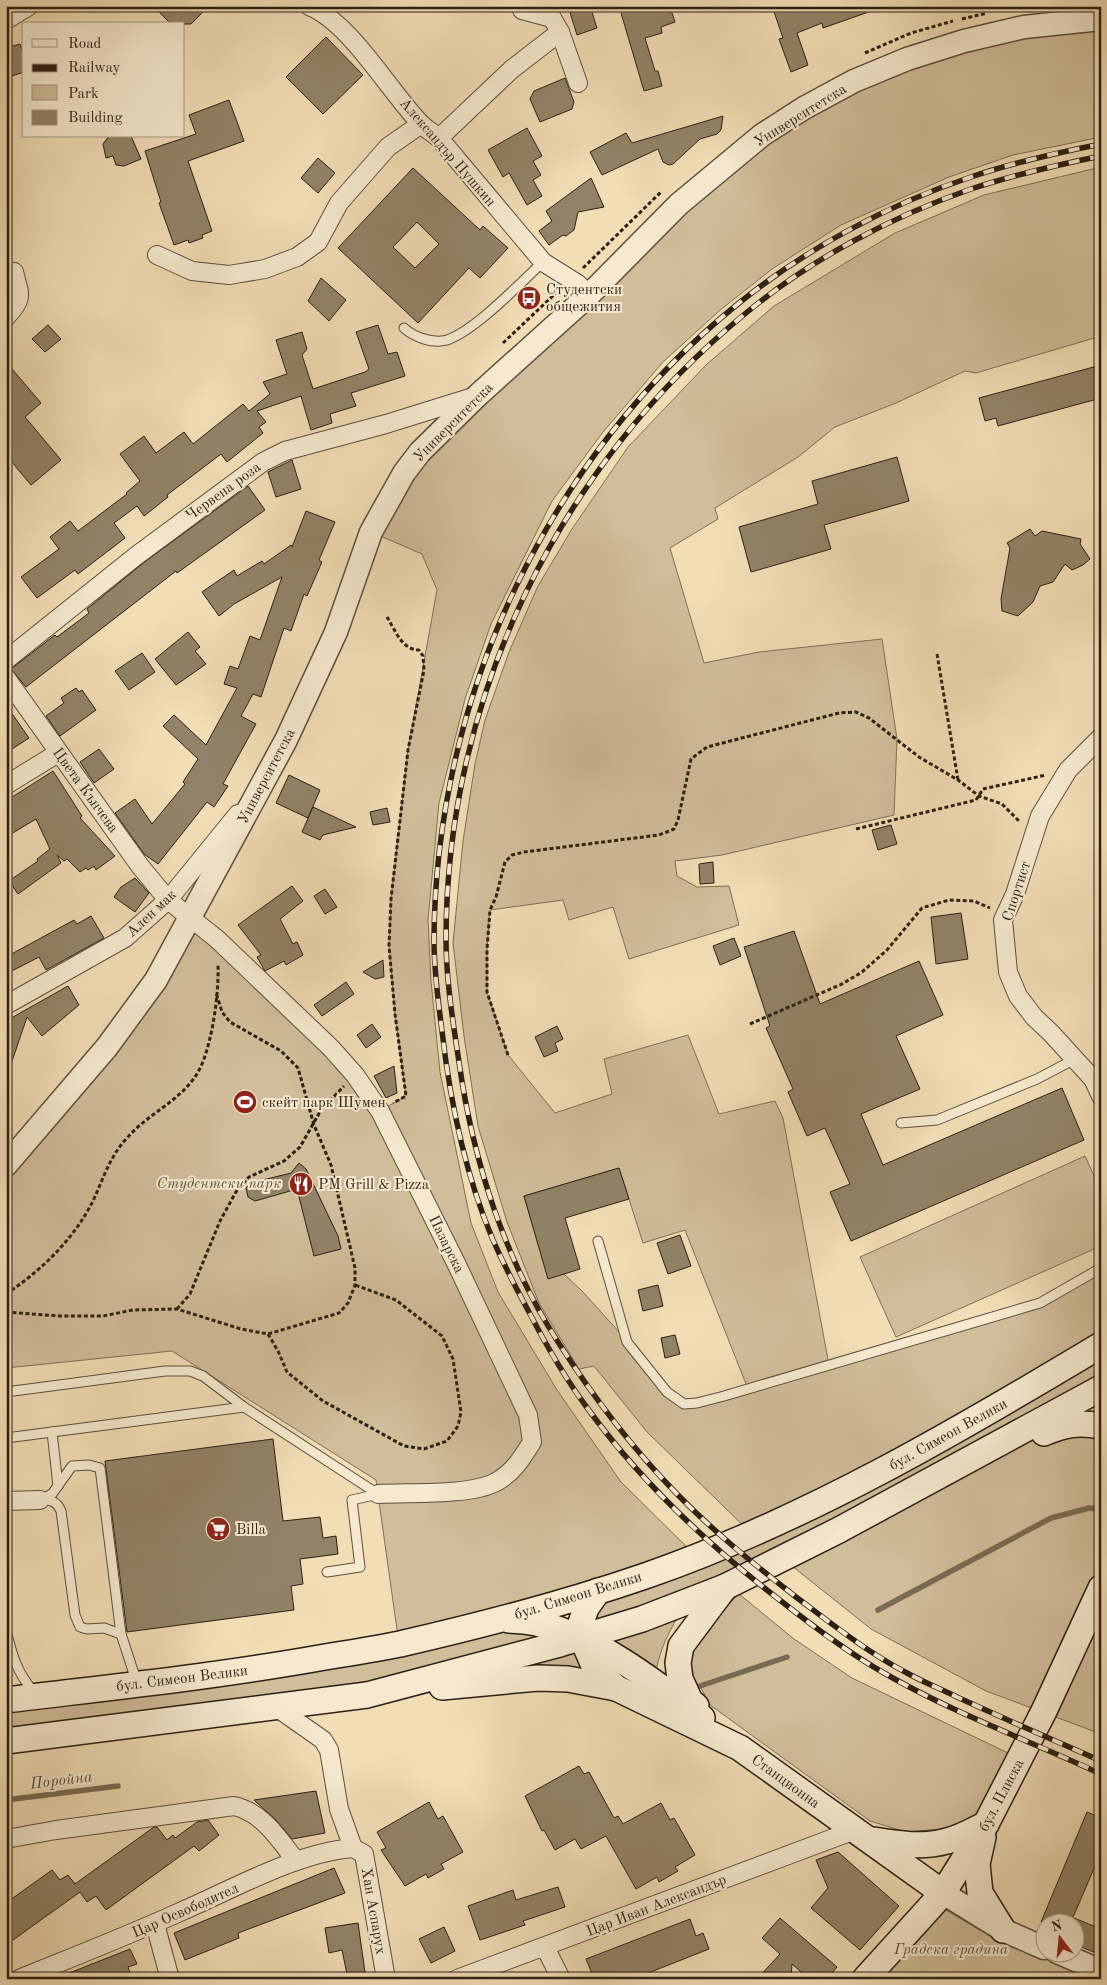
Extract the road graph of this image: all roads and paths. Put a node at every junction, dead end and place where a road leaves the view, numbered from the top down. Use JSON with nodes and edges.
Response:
{"nodes":[{"id":1,"x":29,"y":6,"type":"edge"},
{"id":2,"x":309,"y":6,"type":"edge"},
{"id":3,"x":520,"y":6,"type":"edge"},
{"id":4,"x":1101,"y":19,"type":"edge"},
{"id":5,"x":6,"y":20,"type":"edge"},
{"id":6,"x":560,"y":32,"type":"junction"},
{"id":7,"x":578,"y":83,"type":"dead end"},
{"id":8,"x":421,"y":124,"type":"junction"},
{"id":9,"x":439,"y":138,"type":"junction"},
{"id":10,"x":157,"y":255,"type":"dead end"},
{"id":11,"x":543,"y":262,"type":"junction"},
{"id":12,"x":14,"y":272,"type":"dead end"},
{"id":13,"x":590,"y":295,"type":"junction"},
{"id":14,"x":6,"y":317,"type":"edge"},
{"id":15,"x":404,"y":328,"type":"dead end"},
{"id":16,"x":478,"y":395,"type":"junction"},
{"id":17,"x":387,"y":617,"type":"dead end"},
{"id":18,"x":936,"y":654,"type":"dead end"},
{"id":19,"x":6,"y":660,"type":"edge"},
{"id":20,"x":6,"y":678,"type":"edge"},
{"id":21,"x":1101,"y":737,"type":"edge"},
{"id":22,"x":58,"y":753,"type":"junction"},
{"id":23,"x":1068,"y":770,"type":"junction"},
{"id":24,"x":958,"y":780,"type":"junction"},
{"id":25,"x":263,"y":784,"type":"junction"},
{"id":26,"x":6,"y":785,"type":"edge"},
{"id":27,"x":979,"y":796,"type":"junction"},
{"id":28,"x":856,"y":829,"type":"dead end"},
{"id":29,"x":1034,"y":838,"type":"junction"},
{"id":30,"x":168,"y":900,"type":"junction"},
{"id":31,"x":191,"y":917,"type":"junction"},
{"id":32,"x":1004,"y":920,"type":"junction"},
{"id":33,"x":218,"y":939,"type":"junction"},
{"id":34,"x":216,"y":993,"type":"junction"},
{"id":35,"x":6,"y":1004,"type":"edge"},
{"id":36,"x":750,"y":1024,"type":"dead end"},
{"id":37,"x":508,"y":1055,"type":"dead end"},
{"id":38,"x":1075,"y":1059,"type":"junction"},
{"id":39,"x":355,"y":1075,"type":"junction"},
{"id":40,"x":1101,"y":1096,"type":"edge"},
{"id":41,"x":380,"y":1111,"type":"junction"},
{"id":42,"x":901,"y":1123,"type":"dead end"},
{"id":43,"x":314,"y":1125,"type":"junction"},
{"id":44,"x":6,"y":1165,"type":"edge"},
{"id":45,"x":598,"y":1241,"type":"dead end"},
{"id":46,"x":1101,"y":1268,"type":"edge"},
{"id":47,"x":355,"y":1284,"type":"junction"},
{"id":48,"x":6,"y":1294,"type":"edge"},
{"id":49,"x":177,"y":1309,"type":"junction"},
{"id":50,"x":6,"y":1312,"type":"edge"},
{"id":51,"x":268,"y":1334,"type":"junction"},
{"id":52,"x":1101,"y":1345,"type":"edge"},
{"id":53,"x":1101,"y":1388,"type":"edge"},
{"id":54,"x":6,"y":1392,"type":"edge"},
{"id":55,"x":244,"y":1407,"type":"junction"},
{"id":56,"x":1101,"y":1426,"type":"edge"},
{"id":57,"x":52,"y":1432,"type":"junction"},
{"id":58,"x":6,"y":1438,"type":"edge"},
{"id":59,"x":938,"y":1478,"type":"junction"},
{"id":60,"x":58,"y":1486,"type":"junction"},
{"id":61,"x":378,"y":1494,"type":"junction"},
{"id":62,"x":6,"y":1500,"type":"edge"},
{"id":63,"x":40,"y":1500,"type":"junction"},
{"id":64,"x":327,"y":1572,"type":"dead end"},
{"id":65,"x":725,"y":1587,"type":"junction"},
{"id":66,"x":1100,"y":1590,"type":"edge"},
{"id":67,"x":598,"y":1591,"type":"junction"},
{"id":68,"x":498,"y":1619,"type":"junction"},
{"id":69,"x":6,"y":1630,"type":"edge"},
{"id":70,"x":121,"y":1634,"type":"junction"},
{"id":71,"x":582,"y":1638,"type":"junction"},
{"id":72,"x":8,"y":1651,"type":"edge"},
{"id":73,"x":137,"y":1684,"type":"junction"},
{"id":74,"x":616,"y":1688,"type":"junction"},
{"id":75,"x":367,"y":1695,"type":"junction"},
{"id":76,"x":38,"y":1696,"type":"junction"},
{"id":77,"x":6,"y":1700,"type":"edge"},
{"id":78,"x":276,"y":1707,"type":"junction"},
{"id":79,"x":6,"y":1741,"type":"edge"},
{"id":80,"x":740,"y":1748,"type":"junction"},
{"id":81,"x":986,"y":1824,"type":"junction"},
{"id":82,"x":862,"y":1835,"type":"junction"},
{"id":83,"x":6,"y":1839,"type":"edge"},
{"id":84,"x":353,"y":1848,"type":"junction"},
{"id":85,"x":296,"y":1860,"type":"junction"},
{"id":86,"x":943,"y":1893,"type":"junction"},
{"id":87,"x":155,"y":1924,"type":"junction"},
{"id":88,"x":1003,"y":1930,"type":"junction"},
{"id":89,"x":1034,"y":1944,"type":"edge"},
{"id":90,"x":545,"y":1946,"type":"junction"},
{"id":91,"x":1081,"y":1962,"type":"edge"},
{"id":92,"x":1101,"y":1970,"type":"edge"},
{"id":93,"x":19,"y":1979,"type":"edge"},
{"id":94,"x":170,"y":1979,"type":"edge"},
{"id":95,"x":386,"y":1979,"type":"edge"},
{"id":96,"x":456,"y":1979,"type":"edge"},
{"id":97,"x":561,"y":1979,"type":"edge"},
{"id":98,"x":865,"y":1979,"type":"edge"}],
"edges":[{"from":1,"to":5,"type":"street"},
{"from":2,"to":8,"type":"street","name":"Александър Пушкин"},
{"from":3,"to":6,"type":"street"},
{"from":4,"to":13,"type":"street","name":"Университетска"},
{"from":6,"to":7,"type":"street"},
{"from":6,"to":9,"type":"street"},
{"from":8,"to":9,"type":"street","name":"Александър Пушкин"},
{"from":8,"to":10,"type":"street"},
{"from":9,"to":11,"type":"street","name":"Александър Пушкин"},
{"from":11,"to":13,"type":"street","name":"Александър Пушкин"},
{"from":11,"to":15,"type":"lane"},
{"from":12,"to":14,"type":"street"},
{"from":13,"to":16,"type":"street","name":"Университетска"},
{"from":16,"to":19,"type":"street","name":"Червена роза"},
{"from":16,"to":25,"type":"street","name":"Университетска"},
{"from":17,"to":41,"type":"path"},
{"from":18,"to":24,"type":"path"},
{"from":20,"to":22,"type":"street","name":"Цвета Кънчева"},
{"from":21,"to":23,"type":"street","name":"Спортист"},
{"from":22,"to":26,"type":"street"},
{"from":22,"to":30,"type":"street","name":"Цвета Кънчева"},
{"from":23,"to":27,"type":"path"},
{"from":23,"to":29,"type":"street","name":"Спортист"},
{"from":24,"to":27,"type":"path"},
{"from":24,"to":37,"type":"path"},
{"from":25,"to":30,"type":"street","name":"Ален мак"},
{"from":25,"to":31,"type":"street","name":"Университетска"},
{"from":27,"to":28,"type":"path"},
{"from":27,"to":29,"type":"path"},
{"from":29,"to":32,"type":"street","name":"Спортист"},
{"from":30,"to":31,"type":"street","name":"Цвета Кънчева"},
{"from":30,"to":35,"type":"street","name":"Ален мак"},
{"from":31,"to":33,"type":"street","name":"Пазарска"},
{"from":31,"to":44,"type":"street","name":"Университетска"},
{"from":32,"to":36,"type":"path"},
{"from":32,"to":38,"type":"street","name":"Спортист"},
{"from":33,"to":34,"type":"path"},
{"from":33,"to":39,"type":"street","name":"Пазарска"},
{"from":34,"to":43,"type":"path"},
{"from":34,"to":48,"type":"path"},
{"from":38,"to":40,"type":"street","name":"Спортист"},
{"from":38,"to":42,"type":"lane"},
{"from":39,"to":41,"type":"street","name":"Пазарска"},
{"from":39,"to":43,"type":"path"},
{"from":41,"to":61,"type":"street","name":"Пазарска"},
{"from":43,"to":47,"type":"path"},
{"from":43,"to":49,"type":"path"},
{"from":45,"to":46,"type":"lane"},
{"from":47,"to":51,"type":"path"},
{"from":47,"to":51,"type":"path"},
{"from":49,"to":50,"type":"path"},
{"from":49,"to":51,"type":"path"},
{"from":52,"to":67,"type":"main road","name":"бул. Симеон Велики"},
{"from":53,"to":59,"type":"main road"},
{"from":54,"to":55,"type":"lane"},
{"from":55,"to":57,"type":"lane"},
{"from":55,"to":61,"type":"lane"},
{"from":56,"to":59,"type":"main road"},
{"from":57,"to":58,"type":"lane"},
{"from":57,"to":60,"type":"lane"},
{"from":59,"to":65,"type":"main road"},
{"from":60,"to":63,"type":"lane"},
{"from":60,"to":70,"type":"lane"},
{"from":61,"to":64,"type":"lane"},
{"from":62,"to":63,"type":"street"},
{"from":63,"to":70,"type":"lane"},
{"from":65,"to":71,"type":"main road"},
{"from":65,"to":80,"type":"main road"},
{"from":66,"to":81,"type":"main road","name":"бул. Плиска"},
{"from":67,"to":68,"type":"main road","name":"бул. Симеон Велики"},
{"from":67,"to":71,"type":"main road","name":"Станционна"},
{"from":68,"to":71,"type":"main road"},
{"from":68,"to":73,"type":"main road","name":"бул. Симеон Велики"},
{"from":69,"to":72,"type":"lane"},
{"from":70,"to":73,"type":"lane"},
{"from":71,"to":74,"type":"main road","name":"Станционна"},
{"from":71,"to":75,"type":"main road"},
{"from":71,"to":80,"type":"main road"},
{"from":72,"to":76,"type":"lane"},
{"from":73,"to":76,"type":"main road","name":"бул. Симеон Велики"},
{"from":74,"to":75,"type":"main road"},
{"from":74,"to":80,"type":"main road","name":"Станционна"},
{"from":75,"to":78,"type":"main road"},
{"from":76,"to":77,"type":"main road","name":"бул. Симеон Велики"},
{"from":78,"to":79,"type":"main road"},
{"from":78,"to":84,"type":"street"},
{"from":80,"to":82,"type":"main road","name":"Станционна"},
{"from":81,"to":82,"type":"main road"},
{"from":81,"to":86,"type":"main road","name":"бул. Плиска"},
{"from":81,"to":88,"type":"main road"},
{"from":82,"to":86,"type":"main road","name":"Станционна"},
{"from":82,"to":90,"type":"street","name":"Цар Иван Александър"},
{"from":83,"to":85,"type":"street"},
{"from":84,"to":85,"type":"street","name":"Цар Освободител"},
{"from":84,"to":95,"type":"street","name":"Хан Аспарух"},
{"from":85,"to":87,"type":"street","name":"Цар Освободител"},
{"from":86,"to":88,"type":"street","name":"Станционна"},
{"from":86,"to":98,"type":"main road","name":"бул. Плиска"},
{"from":87,"to":93,"type":"street","name":"Цар Освободител"},
{"from":87,"to":94,"type":"street"},
{"from":88,"to":89,"type":"street","name":"Станционна"},
{"from":90,"to":96,"type":"street","name":"Цар Иван Александър"},
{"from":90,"to":97,"type":"street"},
{"from":91,"to":92,"type":"street"}]}
